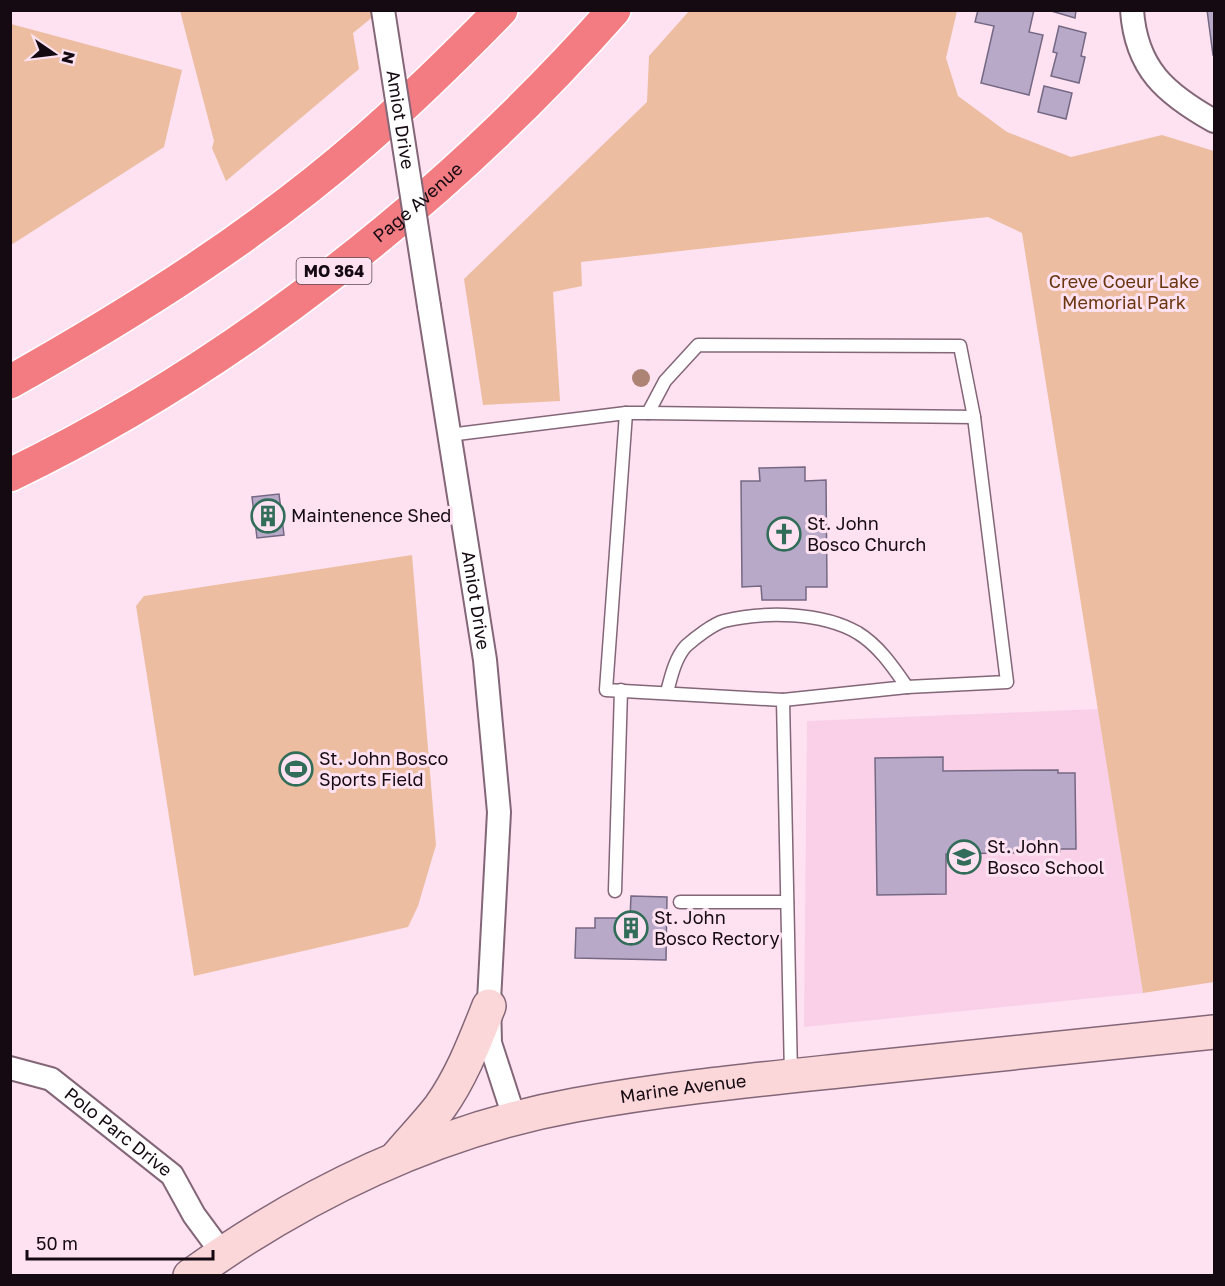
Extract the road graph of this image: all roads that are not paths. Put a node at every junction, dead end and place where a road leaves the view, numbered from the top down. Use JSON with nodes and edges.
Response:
{"nodes":[{"id":1,"x":383,"y":10,"type":"edge"},
{"id":2,"x":501,"y":10,"type":"edge"},
{"id":3,"x":614,"y":10,"type":"edge"},
{"id":4,"x":1132,"y":10,"type":"edge"},
{"id":5,"x":1215,"y":121,"type":"edge"},
{"id":6,"x":10,"y":382,"type":"edge"},
{"id":7,"x":626,"y":413,"type":"junction"},
{"id":8,"x":648,"y":413,"type":"junction"},
{"id":9,"x":974,"y":417,"type":"junction"},
{"id":10,"x":449,"y":435,"type":"junction"},
{"id":11,"x":10,"y":475,"type":"edge"},
{"id":12,"x":907,"y":687,"type":"junction"},
{"id":13,"x":621,"y":690,"type":"junction"},
{"id":14,"x":667,"y":692,"type":"junction"},
{"id":15,"x":783,"y":700,"type":"junction"},
{"id":16,"x":615,"y":891,"type":"dead end"},
{"id":17,"x":680,"y":902,"type":"dead end"},
{"id":18,"x":787,"y":902,"type":"junction"},
{"id":19,"x":489,"y":1006,"type":"junction"},
{"id":20,"x":1215,"y":1032,"type":"edge"},
{"id":21,"x":10,"y":1068,"type":"edge"},
{"id":22,"x":791,"y":1076,"type":"junction"},
{"id":23,"x":515,"y":1119,"type":"junction"},
{"id":24,"x":396,"y":1158,"type":"junction"},
{"id":25,"x":222,"y":1253,"type":"junction"},
{"id":26,"x":190,"y":1275,"type":"edge"}],
"edges":[{"from":1,"to":10,"type":"street","name":"Amiot Drive","bridge":true},
{"from":2,"to":6,"type":"highway"},
{"from":3,"to":11,"type":"highway","name":"Page Avenue","number":"MO 364"},
{"from":4,"to":5,"type":"street"},
{"from":7,"to":8,"type":"lane"},
{"from":7,"to":10,"type":"lane"},
{"from":7,"to":13,"type":"lane"},
{"from":8,"to":9,"type":"lane"},
{"from":8,"to":9,"type":"lane"},
{"from":9,"to":12,"type":"lane"},
{"from":10,"to":19,"type":"street","name":"Amiot Drive"},
{"from":12,"to":14,"type":"lane"},
{"from":12,"to":15,"type":"lane"},
{"from":13,"to":14,"type":"lane"},
{"from":13,"to":16,"type":"lane"},
{"from":14,"to":15,"type":"lane"},
{"from":15,"to":18,"type":"lane"},
{"from":17,"to":18,"type":"lane"},
{"from":18,"to":22,"type":"lane"},
{"from":19,"to":23,"type":"street","name":"Amiot Drive"},
{"from":19,"to":24,"type":"main road"},
{"from":20,"to":22,"type":"main road","name":"Marine Avenue"},
{"from":21,"to":25,"type":"street","name":"Polo Parc Drive"},
{"from":22,"to":23,"type":"main road","name":"Marine Avenue"},
{"from":23,"to":24,"type":"main road","name":"Marine Avenue"},
{"from":24,"to":25,"type":"main road","name":"Marine Avenue"},
{"from":25,"to":26,"type":"main road","name":"Marine Avenue"}]}
